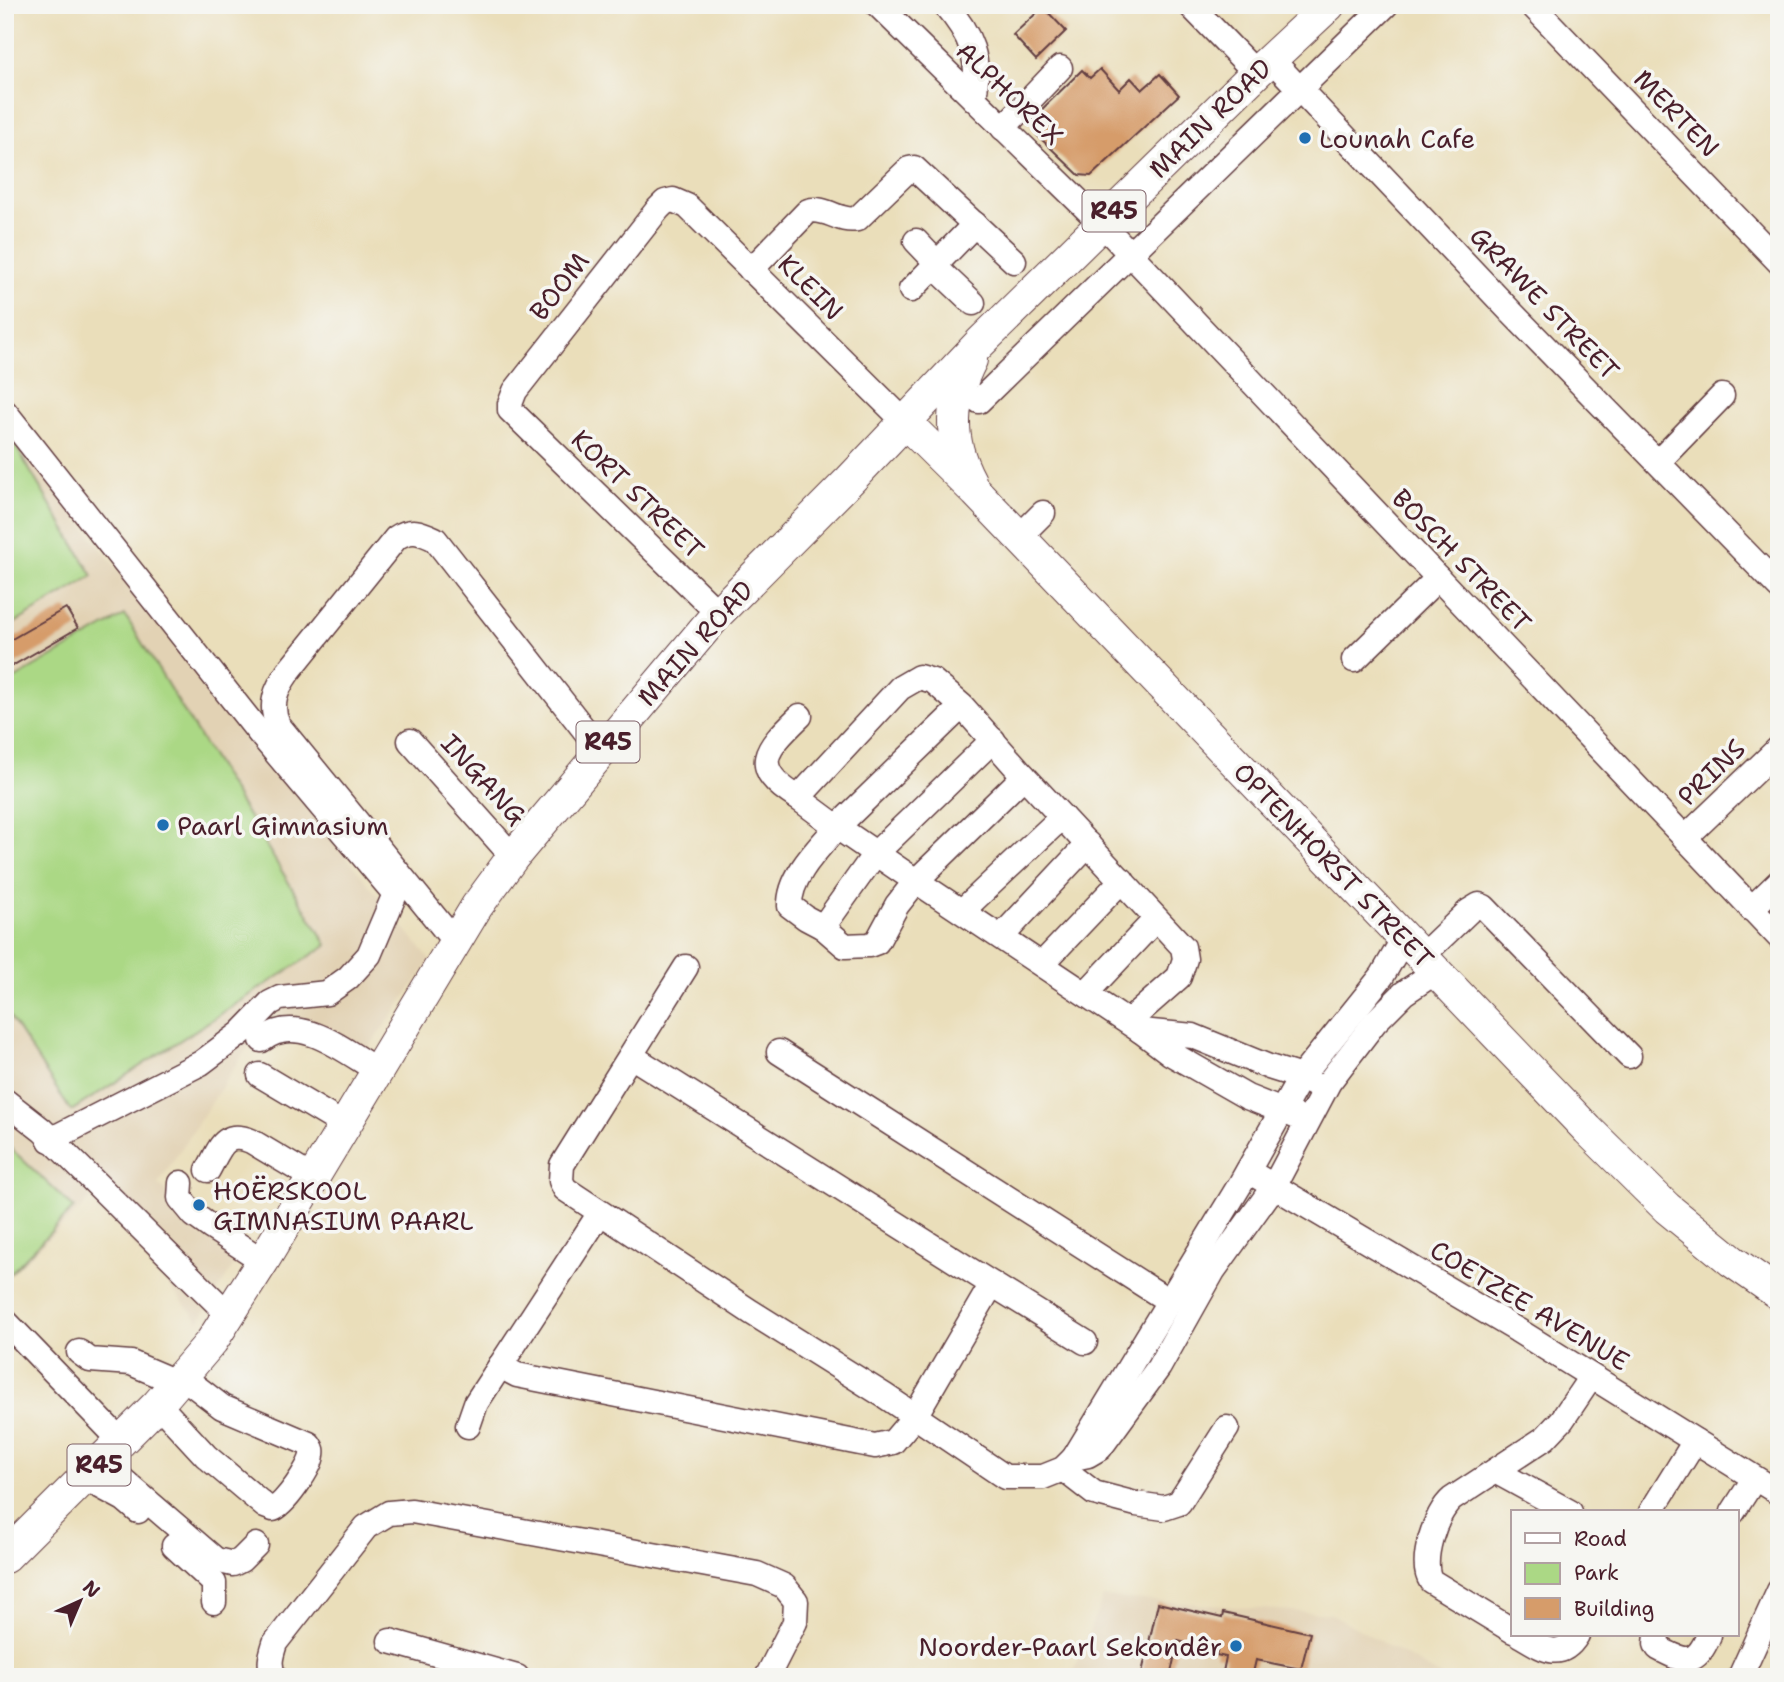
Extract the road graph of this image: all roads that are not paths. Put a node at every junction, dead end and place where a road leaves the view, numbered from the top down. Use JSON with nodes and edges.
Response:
{"nodes":[{"id":1,"x":878,"y":5,"type":"edge"},
{"id":2,"x":945,"y":5,"type":"edge"},
{"id":3,"x":1190,"y":5,"type":"edge"},
{"id":4,"x":1329,"y":5,"type":"edge"},
{"id":5,"x":1386,"y":5,"type":"edge"},
{"id":6,"x":1532,"y":5,"type":"edge"},
{"id":7,"x":1263,"y":66,"type":"junction"},
{"id":8,"x":1060,"y":68,"type":"dead end"},
{"id":9,"x":1300,"y":89,"type":"junction"},
{"id":10,"x":974,"y":99,"type":"junction"},
{"id":11,"x":1003,"y":128,"type":"junction"},
{"id":12,"x":673,"y":200,"type":"joint"},
{"id":13,"x":1101,"y":223,"type":"junction"},
{"id":14,"x":975,"y":224,"type":"junction"},
{"id":15,"x":916,"y":241,"type":"dead end"},
{"id":16,"x":1130,"y":254,"type":"junction"},
{"id":17,"x":1014,"y":261,"type":"dead end"},
{"id":18,"x":1779,"y":262,"type":"edge"},
{"id":19,"x":936,"y":265,"type":"junction"},
{"id":20,"x":751,"y":270,"type":"junction"},
{"id":21,"x":911,"y":290,"type":"dead end"},
{"id":22,"x":973,"y":303,"type":"dead end"},
{"id":23,"x":980,"y":343,"type":"junction"},
{"id":24,"x":1722,"y":396,"type":"dead end"},
{"id":25,"x":979,"y":401,"type":"dead end"},
{"id":26,"x":5,"y":412,"type":"edge"},
{"id":27,"x":516,"y":418,"type":"joint"},
{"id":28,"x":904,"y":421,"type":"junction"},
{"id":29,"x":1658,"y":462,"type":"junction"},
{"id":30,"x":976,"y":492,"type":"junction"},
{"id":31,"x":1043,"y":513,"type":"dead end"},
{"id":32,"x":1018,"y":537,"type":"junction"},
{"id":33,"x":1438,"y":578,"type":"junction"},
{"id":34,"x":1779,"y":587,"type":"edge"},
{"id":35,"x":718,"y":613,"type":"junction"},
{"id":36,"x":1354,"y":660,"type":"dead end"},
{"id":37,"x":962,"y":706,"type":"junction"},
{"id":38,"x":800,"y":716,"type":"dead end"},
{"id":39,"x":993,"y":740,"type":"junction"},
{"id":40,"x":410,"y":741,"type":"dead end"},
{"id":41,"x":1779,"y":748,"type":"edge"},
{"id":42,"x":601,"y":751,"type":"junction"},
{"id":43,"x":1024,"y":776,"type":"junction"},
{"id":44,"x":798,"y":798,"type":"junction"},
{"id":45,"x":1062,"y":817,"type":"junction"},
{"id":46,"x":837,"y":827,"type":"junction"},
{"id":47,"x":1685,"y":838,"type":"junction"},
{"id":48,"x":1088,"y":844,"type":"junction"},
{"id":49,"x":875,"y":853,"type":"junction"},
{"id":50,"x":513,"y":857,"type":"junction"},
{"id":51,"x":1122,"y":880,"type":"junction"},
{"id":52,"x":916,"y":881,"type":"junction"},
{"id":53,"x":1779,"y":882,"type":"edge"},
{"id":54,"x":395,"y":894,"type":"junction"},
{"id":55,"x":1751,"y":909,"type":"junction"},
{"id":56,"x":962,"y":911,"type":"junction"},
{"id":57,"x":1156,"y":919,"type":"junction"},
{"id":58,"x":823,"y":927,"type":"junction"},
{"id":59,"x":1001,"y":937,"type":"junction"},
{"id":60,"x":1779,"y":937,"type":"edge"},
{"id":61,"x":451,"y":949,"type":"junction"},
{"id":62,"x":1421,"y":955,"type":"junction"},
{"id":63,"x":1042,"y":964,"type":"junction"},
{"id":64,"x":686,"y":967,"type":"dead end"},
{"id":65,"x":1086,"y":993,"type":"junction"},
{"id":66,"x":1135,"y":1026,"type":"junction"},
{"id":67,"x":262,"y":1040,"type":"dead end"},
{"id":68,"x":779,"y":1052,"type":"dead end"},
{"id":69,"x":631,"y":1056,"type":"junction"},
{"id":70,"x":1629,"y":1056,"type":"dead end"},
{"id":71,"x":377,"y":1071,"type":"junction"},
{"id":72,"x":260,"y":1076,"type":"dead end"},
{"id":73,"x":1301,"y":1077,"type":"junction"},
{"id":74,"x":1325,"y":1091,"type":"junction"},
{"id":75,"x":5,"y":1101,"type":"edge"},
{"id":76,"x":1283,"y":1109,"type":"junction"},
{"id":77,"x":1308,"y":1122,"type":"junction"},
{"id":78,"x":344,"y":1125,"type":"junction"},
{"id":79,"x":50,"y":1140,"type":"junction"},
{"id":80,"x":208,"y":1170,"type":"dead end"},
{"id":81,"x":1248,"y":1171,"type":"junction"},
{"id":82,"x":313,"y":1178,"type":"junction"},
{"id":83,"x":180,"y":1184,"type":"dead end"},
{"id":84,"x":1274,"y":1186,"type":"junction"},
{"id":85,"x":600,"y":1213,"type":"junction"},
{"id":86,"x":263,"y":1261,"type":"junction"},
{"id":87,"x":992,"y":1284,"type":"junction"},
{"id":88,"x":1779,"y":1294,"type":"edge"},
{"id":89,"x":1169,"y":1301,"type":"junction"},
{"id":90,"x":229,"y":1315,"type":"junction"},
{"id":91,"x":5,"y":1321,"type":"edge"},
{"id":92,"x":1085,"y":1342,"type":"dead end"},
{"id":93,"x":79,"y":1352,"type":"dead end"},
{"id":94,"x":500,"y":1366,"type":"junction"},
{"id":95,"x":1591,"y":1377,"type":"junction"},
{"id":96,"x":173,"y":1388,"type":"junction"},
{"id":97,"x":915,"y":1416,"type":"junction"},
{"id":98,"x":468,"y":1426,"type":"dead end"},
{"id":99,"x":1227,"y":1428,"type":"dead end"},
{"id":100,"x":1695,"y":1441,"type":"junction"},
{"id":101,"x":103,"y":1461,"type":"junction"},
{"id":102,"x":1068,"y":1463,"type":"junction"},
{"id":103,"x":1495,"y":1471,"type":"junction"},
{"id":104,"x":1754,"y":1479,"type":"junction"},
{"id":105,"x":1779,"y":1493,"type":"edge"},
{"id":106,"x":1566,"y":1510,"type":"edge"},
{"id":107,"x":1652,"y":1510,"type":"edge"},
{"id":108,"x":1734,"y":1510,"type":"edge"},
{"id":109,"x":256,"y":1545,"type":"dead end"},
{"id":110,"x":5,"y":1557,"type":"edge"},
{"id":111,"x":1778,"y":1592,"type":"edge"},
{"id":112,"x":214,"y":1602,"type":"dead end"},
{"id":113,"x":1511,"y":1630,"type":"edge"},
{"id":114,"x":1522,"y":1636,"type":"edge"},
{"id":115,"x":1576,"y":1636,"type":"edge"},
{"id":116,"x":1657,"y":1636,"type":"edge"},
{"id":117,"x":1709,"y":1636,"type":"edge"},
{"id":118,"x":390,"y":1641,"type":"dead end"},
{"id":119,"x":513,"y":1676,"type":"edge"},
{"id":120,"x":274,"y":1677,"type":"edge"},
{"id":121,"x":766,"y":1677,"type":"edge"},
{"id":122,"x":1741,"y":1677,"type":"edge"}],
"edges":[{"from":1,"to":10,"type":"street","name":"ALPHOREX"},
{"from":2,"to":10,"type":"street"},
{"from":3,"to":7,"type":"street","name":"GRAWE STREET"},
{"from":4,"to":7,"type":"main road","name":"MAIN ROAD","number":"R45"},
{"from":5,"to":9,"type":"street"},
{"from":6,"to":18,"type":"street","name":"MERTEN"},
{"from":7,"to":9,"type":"street","name":"GRAWE STREET"},
{"from":7,"to":13,"type":"main road","name":"MAIN ROAD","number":"R45"},
{"from":8,"to":11,"type":"street"},
{"from":9,"to":16,"type":"street"},
{"from":9,"to":29,"type":"street","name":"GRAWE STREET"},
{"from":10,"to":11,"type":"street","name":"ALPHOREX"},
{"from":11,"to":13,"type":"street","name":"ALPHOREX"},
{"from":12,"to":20,"type":"street","name":"KLEIN"},
{"from":12,"to":27,"type":"street","name":"BOOM"},
{"from":13,"to":16,"type":"street","name":"BOSCH STREET"},
{"from":13,"to":23,"type":"main road","name":"MAIN ROAD","number":"R45"},
{"from":14,"to":17,"type":"street"},
{"from":14,"to":19,"type":"street"},
{"from":14,"to":20,"type":"street"},
{"from":15,"to":19,"type":"street"},
{"from":16,"to":25,"type":"street"},
{"from":16,"to":33,"type":"street","name":"BOSCH STREET"},
{"from":19,"to":21,"type":"street"},
{"from":19,"to":22,"type":"street"},
{"from":20,"to":28,"type":"street","name":"KLEIN"},
{"from":23,"to":28,"type":"main road","name":"MAIN ROAD","number":"R45"},
{"from":23,"to":30,"type":"main road"},
{"from":24,"to":29,"type":"street"},
{"from":26,"to":54,"type":"street"},
{"from":27,"to":35,"type":"street","name":"KORT STREET"},
{"from":28,"to":30,"type":"main road","name":"OPTENHORST STREET"},
{"from":28,"to":35,"type":"main road","name":"MAIN ROAD","number":"R45"},
{"from":29,"to":34,"type":"street","name":"GRAWE STREET"},
{"from":30,"to":32,"type":"main road","name":"OPTENHORST STREET"},
{"from":31,"to":32,"type":"street"},
{"from":32,"to":62,"type":"main road","name":"OPTENHORST STREET"},
{"from":33,"to":36,"type":"street"},
{"from":33,"to":47,"type":"street","name":"BOSCH STREET"},
{"from":35,"to":42,"type":"main road","name":"MAIN ROAD","number":"R45"},
{"from":37,"to":39,"type":"street"},
{"from":37,"to":44,"type":"street"},
{"from":37,"to":46,"type":"street"},
{"from":38,"to":44,"type":"street"},
{"from":39,"to":43,"type":"street"},
{"from":39,"to":49,"type":"street"},
{"from":40,"to":50,"type":"street","name":"INGANG"},
{"from":41,"to":47,"type":"street","name":"PRINS"},
{"from":42,"to":50,"type":"main road","name":"MAIN ROAD","number":"R45"},
{"from":42,"to":61,"type":"street"},
{"from":43,"to":45,"type":"street"},
{"from":43,"to":52,"type":"street"},
{"from":44,"to":46,"type":"street"},
{"from":45,"to":48,"type":"street"},
{"from":45,"to":56,"type":"street"},
{"from":46,"to":49,"type":"street"},
{"from":46,"to":58,"type":"street"},
{"from":47,"to":55,"type":"street","name":"BOSCH STREET"},
{"from":48,"to":51,"type":"street"},
{"from":48,"to":59,"type":"street"},
{"from":49,"to":52,"type":"street"},
{"from":49,"to":58,"type":"street"},
{"from":50,"to":61,"type":"main road","name":"MAIN ROAD","number":"R45"},
{"from":51,"to":57,"type":"street"},
{"from":51,"to":63,"type":"street"},
{"from":52,"to":56,"type":"street"},
{"from":52,"to":58,"type":"street"},
{"from":53,"to":55,"type":"street"},
{"from":54,"to":61,"type":"street"},
{"from":54,"to":79,"type":"street"},
{"from":55,"to":60,"type":"street","name":"BOSCH STREET"},
{"from":56,"to":59,"type":"street"},
{"from":57,"to":65,"type":"street"},
{"from":57,"to":66,"type":"street"},
{"from":59,"to":63,"type":"street"},
{"from":61,"to":71,"type":"main road","name":"MAIN ROAD","number":"R45"},
{"from":62,"to":70,"type":"street"},
{"from":62,"to":73,"type":"street"},
{"from":62,"to":74,"type":"street"},
{"from":62,"to":88,"type":"main road","name":"OPTENHORST STREET"},
{"from":63,"to":65,"type":"street"},
{"from":64,"to":69,"type":"street"},
{"from":65,"to":66,"type":"street"},
{"from":66,"to":73,"type":"street"},
{"from":66,"to":76,"type":"street"},
{"from":67,"to":71,"type":"street"},
{"from":68,"to":89,"type":"street"},
{"from":69,"to":85,"type":"street"},
{"from":69,"to":87,"type":"street"},
{"from":71,"to":78,"type":"main road","name":"MAIN ROAD","number":"R45"},
{"from":72,"to":78,"type":"street"},
{"from":73,"to":74,"type":"street"},
{"from":73,"to":76,"type":"street"},
{"from":74,"to":77,"type":"street"},
{"from":75,"to":79,"type":"street"},
{"from":76,"to":77,"type":"street"},
{"from":76,"to":81,"type":"street"},
{"from":77,"to":84,"type":"street"},
{"from":78,"to":82,"type":"main road","name":"MAIN ROAD","number":"R45"},
{"from":79,"to":90,"type":"street"},
{"from":80,"to":82,"type":"street"},
{"from":81,"to":84,"type":"street","name":"COETZEE AVENUE"},
{"from":81,"to":89,"type":"street"},
{"from":82,"to":86,"type":"main road","name":"MAIN ROAD","number":"R45"},
{"from":83,"to":86,"type":"street"},
{"from":84,"to":95,"type":"street","name":"COETZEE AVENUE"},
{"from":84,"to":102,"type":"street"},
{"from":85,"to":94,"type":"street"},
{"from":85,"to":97,"type":"street"},
{"from":86,"to":90,"type":"main road","name":"MAIN ROAD","number":"R45"},
{"from":87,"to":92,"type":"street"},
{"from":87,"to":97,"type":"street"},
{"from":89,"to":102,"type":"street"},
{"from":90,"to":96,"type":"main road","name":"MAIN ROAD","number":"R45"},
{"from":91,"to":101,"type":"street"},
{"from":93,"to":96,"type":"street"},
{"from":94,"to":97,"type":"street"},
{"from":94,"to":98,"type":"street"},
{"from":95,"to":100,"type":"street","name":"COETZEE AVENUE"},
{"from":95,"to":103,"type":"street"},
{"from":96,"to":96,"type":"street"},
{"from":96,"to":101,"type":"main road","name":"MAIN ROAD","number":"R45"},
{"from":97,"to":102,"type":"street"},
{"from":99,"to":102,"type":"street"},
{"from":100,"to":104,"type":"street","name":"COETZEE AVENUE"},
{"from":100,"to":107,"type":"street"},
{"from":101,"to":109,"type":"street"},
{"from":101,"to":110,"type":"main road","name":"MAIN ROAD","number":"R45"},
{"from":101,"to":112,"type":"street"},
{"from":103,"to":106,"type":"street"},
{"from":103,"to":113,"type":"street"},
{"from":104,"to":105,"type":"street","name":"COETZEE AVENUE"},
{"from":104,"to":108,"type":"street"},
{"from":111,"to":122,"type":"street"},
{"from":114,"to":115,"type":"street"},
{"from":116,"to":117,"type":"street"},
{"from":118,"to":119,"type":"street"},
{"from":120,"to":121,"type":"street"}]}
